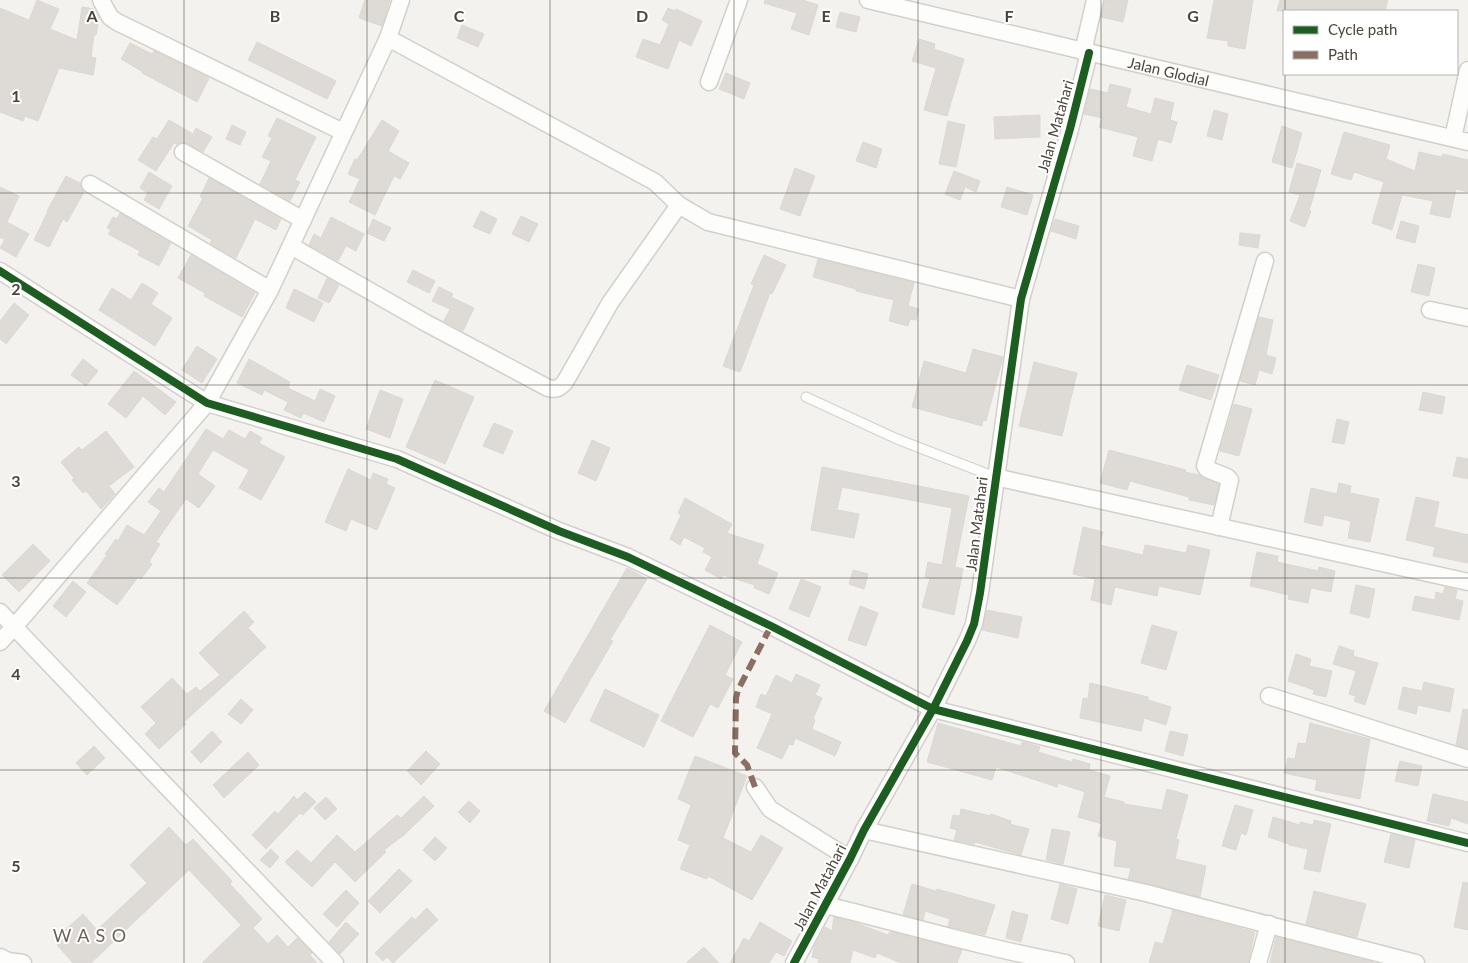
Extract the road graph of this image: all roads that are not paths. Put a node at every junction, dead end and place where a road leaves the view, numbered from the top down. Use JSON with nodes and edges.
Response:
{"nodes":[{"id":1,"x":101,"y":0,"type":"edge"},
{"id":2,"x":401,"y":0,"type":"edge"},
{"id":3,"x":739,"y":0,"type":"edge"},
{"id":4,"x":868,"y":0,"type":"edge"},
{"id":5,"x":1095,"y":0,"type":"edge"},
{"id":6,"x":388,"y":38,"type":"junction"},
{"id":7,"x":1086,"y":52,"type":"junction"},
{"id":8,"x":1468,"y":70,"type":"edge"},
{"id":9,"x":709,"y":82,"type":"dead end"},
{"id":10,"x":343,"y":132,"type":"junction"},
{"id":11,"x":1460,"y":140,"type":"edge"},
{"id":12,"x":183,"y":152,"type":"dead end"},
{"id":13,"x":90,"y":184,"type":"dead end"},
{"id":14,"x":679,"y":205,"type":"junction"},
{"id":15,"x":303,"y":220,"type":"junction"},
{"id":16,"x":291,"y":246,"type":"junction"},
{"id":17,"x":1265,"y":261,"type":"dead end"},
{"id":18,"x":0,"y":270,"type":"edge"},
{"id":19,"x":270,"y":290,"type":"junction"},
{"id":20,"x":1021,"y":298,"type":"junction"},
{"id":21,"x":1430,"y":310,"type":"dead end"},
{"id":22,"x":1468,"y":318,"type":"edge"},
{"id":23,"x":806,"y":397,"type":"dead end"},
{"id":24,"x":207,"y":403,"type":"junction"},
{"id":25,"x":995,"y":477,"type":"junction"},
{"id":26,"x":1219,"y":527,"type":"junction"},
{"id":27,"x":1468,"y":582,"type":"edge"},
{"id":28,"x":0,"y":612,"type":"edge"},
{"id":29,"x":14,"y":627,"type":"junction"},
{"id":30,"x":0,"y":642,"type":"edge"},
{"id":31,"x":1269,"y":696,"type":"dead end"},
{"id":32,"x":933,"y":709,"type":"junction"},
{"id":33,"x":1468,"y":758,"type":"edge"},
{"id":34,"x":755,"y":787,"type":"dead end"},
{"id":35,"x":864,"y":830,"type":"junction"},
{"id":36,"x":1468,"y":843,"type":"edge"},
{"id":37,"x":850,"y":859,"type":"junction"},
{"id":38,"x":826,"y":905,"type":"junction"},
{"id":39,"x":1270,"y":924,"type":"junction"},
{"id":40,"x":0,"y":957,"type":"edge"},
{"id":41,"x":20,"y":963,"type":"edge"},
{"id":42,"x":335,"y":963,"type":"edge"},
{"id":43,"x":794,"y":963,"type":"edge"},
{"id":44,"x":1066,"y":963,"type":"edge"},
{"id":45,"x":1258,"y":963,"type":"edge"},
{"id":46,"x":1416,"y":963,"type":"edge"}],
"edges":[{"from":1,"to":10,"type":"street"},
{"from":2,"to":6,"type":"street"},
{"from":3,"to":9,"type":"street"},
{"from":4,"to":7,"type":"street","name":"Jalan Glodial"},
{"from":5,"to":7,"type":"street","name":"Jalan Matahari"},
{"from":6,"to":10,"type":"street"},
{"from":6,"to":14,"type":"street"},
{"from":7,"to":11,"type":"street","name":"Jalan Glodial"},
{"from":7,"to":20,"type":"street","name":"Jalan Matahari"},
{"from":8,"to":11,"type":"street"},
{"from":10,"to":15,"type":"street"},
{"from":12,"to":15,"type":"street"},
{"from":13,"to":19,"type":"street"},
{"from":14,"to":16,"type":"street"},
{"from":14,"to":20,"type":"street"},
{"from":15,"to":16,"type":"street"},
{"from":16,"to":19,"type":"street"},
{"from":17,"to":26,"type":"street"},
{"from":18,"to":24,"type":"street"},
{"from":19,"to":24,"type":"street"},
{"from":20,"to":25,"type":"street","name":"Jalan Matahari"},
{"from":21,"to":22,"type":"street"},
{"from":23,"to":25,"type":"lane"},
{"from":24,"to":29,"type":"street"},
{"from":24,"to":32,"type":"street"},
{"from":25,"to":26,"type":"street"},
{"from":25,"to":32,"type":"street","name":"Jalan Matahari"},
{"from":26,"to":27,"type":"street"},
{"from":28,"to":29,"type":"street"},
{"from":29,"to":30,"type":"street"},
{"from":29,"to":42,"type":"street"},
{"from":31,"to":33,"type":"street"},
{"from":32,"to":35,"type":"street","name":"Jalan Matahari"},
{"from":32,"to":36,"type":"street"},
{"from":34,"to":37,"type":"street"},
{"from":35,"to":37,"type":"street","name":"Jalan Matahari"},
{"from":35,"to":39,"type":"street"},
{"from":37,"to":38,"type":"street","name":"Jalan Matahari"},
{"from":38,"to":43,"type":"street","name":"Jalan Matahari"},
{"from":38,"to":44,"type":"street"},
{"from":39,"to":45,"type":"street"},
{"from":39,"to":46,"type":"street"},
{"from":40,"to":41,"type":"street"}]}
